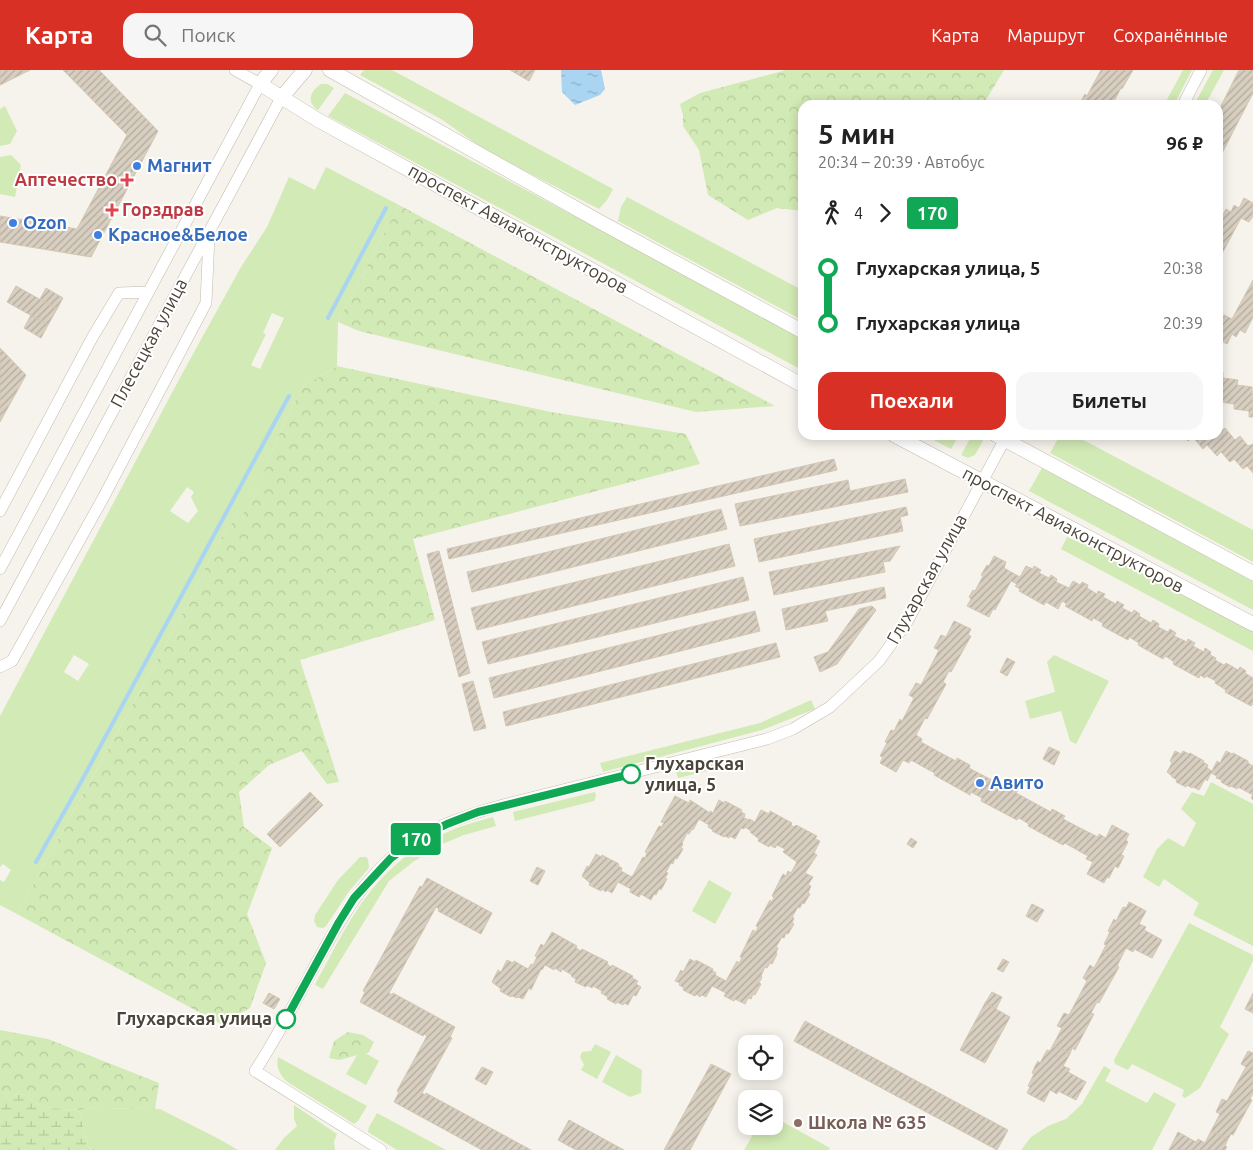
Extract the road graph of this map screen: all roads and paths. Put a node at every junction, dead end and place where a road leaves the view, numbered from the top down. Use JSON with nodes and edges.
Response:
{"nodes":[{"id":1,"x":235,"y":70,"type":"edge"},
{"id":2,"x":271,"y":70,"type":"edge"},
{"id":3,"x":305,"y":70,"type":"edge"},
{"id":4,"x":330,"y":70,"type":"edge"},
{"id":5,"x":1202,"y":70,"type":"edge"},
{"id":6,"x":260,"y":84,"type":"junction"},
{"id":7,"x":281,"y":98,"type":"junction"},
{"id":8,"x":1186,"y":100,"type":"edge"},
{"id":9,"x":209,"y":232,"type":"junction"},
{"id":10,"x":148,"y":292,"type":"junction"},
{"id":11,"x":798,"y":329,"type":"edge"},
{"id":12,"x":798,"y":383,"type":"edge"},
{"id":13,"x":904,"y":440,"type":"edge"},
{"id":14,"x":1002,"y":440,"type":"edge"},
{"id":15,"x":1009,"y":440,"type":"edge"},
{"id":16,"x":982,"y":481,"type":"junction"},
{"id":17,"x":0,"y":510,"type":"edge"},
{"id":18,"x":0,"y":568,"type":"edge"},
{"id":19,"x":1253,"y":573,"type":"edge"},
{"id":20,"x":0,"y":621,"type":"edge"},
{"id":21,"x":1253,"y":624,"type":"edge"},
{"id":22,"x":0,"y":667,"type":"edge"},
{"id":23,"x":381,"y":1150,"type":"edge"}],
"edges":[{"from":1,"to":6,"type":"street","name":"проспект Авиаконструкторов"},
{"from":2,"to":6,"type":"street","name":"Плесецкая улица"},
{"from":3,"to":7,"type":"street","name":"Плесецкая улица"},
{"from":4,"to":11,"type":"street"},
{"from":5,"to":8,"type":"street"},
{"from":6,"to":7,"type":"street","name":"проспект Авиаконструкторов"},
{"from":6,"to":10,"type":"street","name":"Плесецкая улица"},
{"from":7,"to":9,"type":"street","name":"Плесецкая улица"},
{"from":7,"to":12,"type":"street","name":"проспект Авиаконструкторов"},
{"from":9,"to":20,"type":"street","name":"Плесецкая улица"},
{"from":9,"to":22,"type":"street"},
{"from":10,"to":17,"type":"street"},
{"from":10,"to":18,"type":"street","name":"Плесецкая улица"},
{"from":13,"to":16,"type":"street","name":"проспект Авиаконструкторов"},
{"from":14,"to":16,"type":"street","name":"Глухарская улица"},
{"from":15,"to":19,"type":"street"},
{"from":16,"to":21,"type":"street","name":"проспект Авиаконструкторов"},
{"from":16,"to":23,"type":"street","name":"Глухарская улица"}]}
